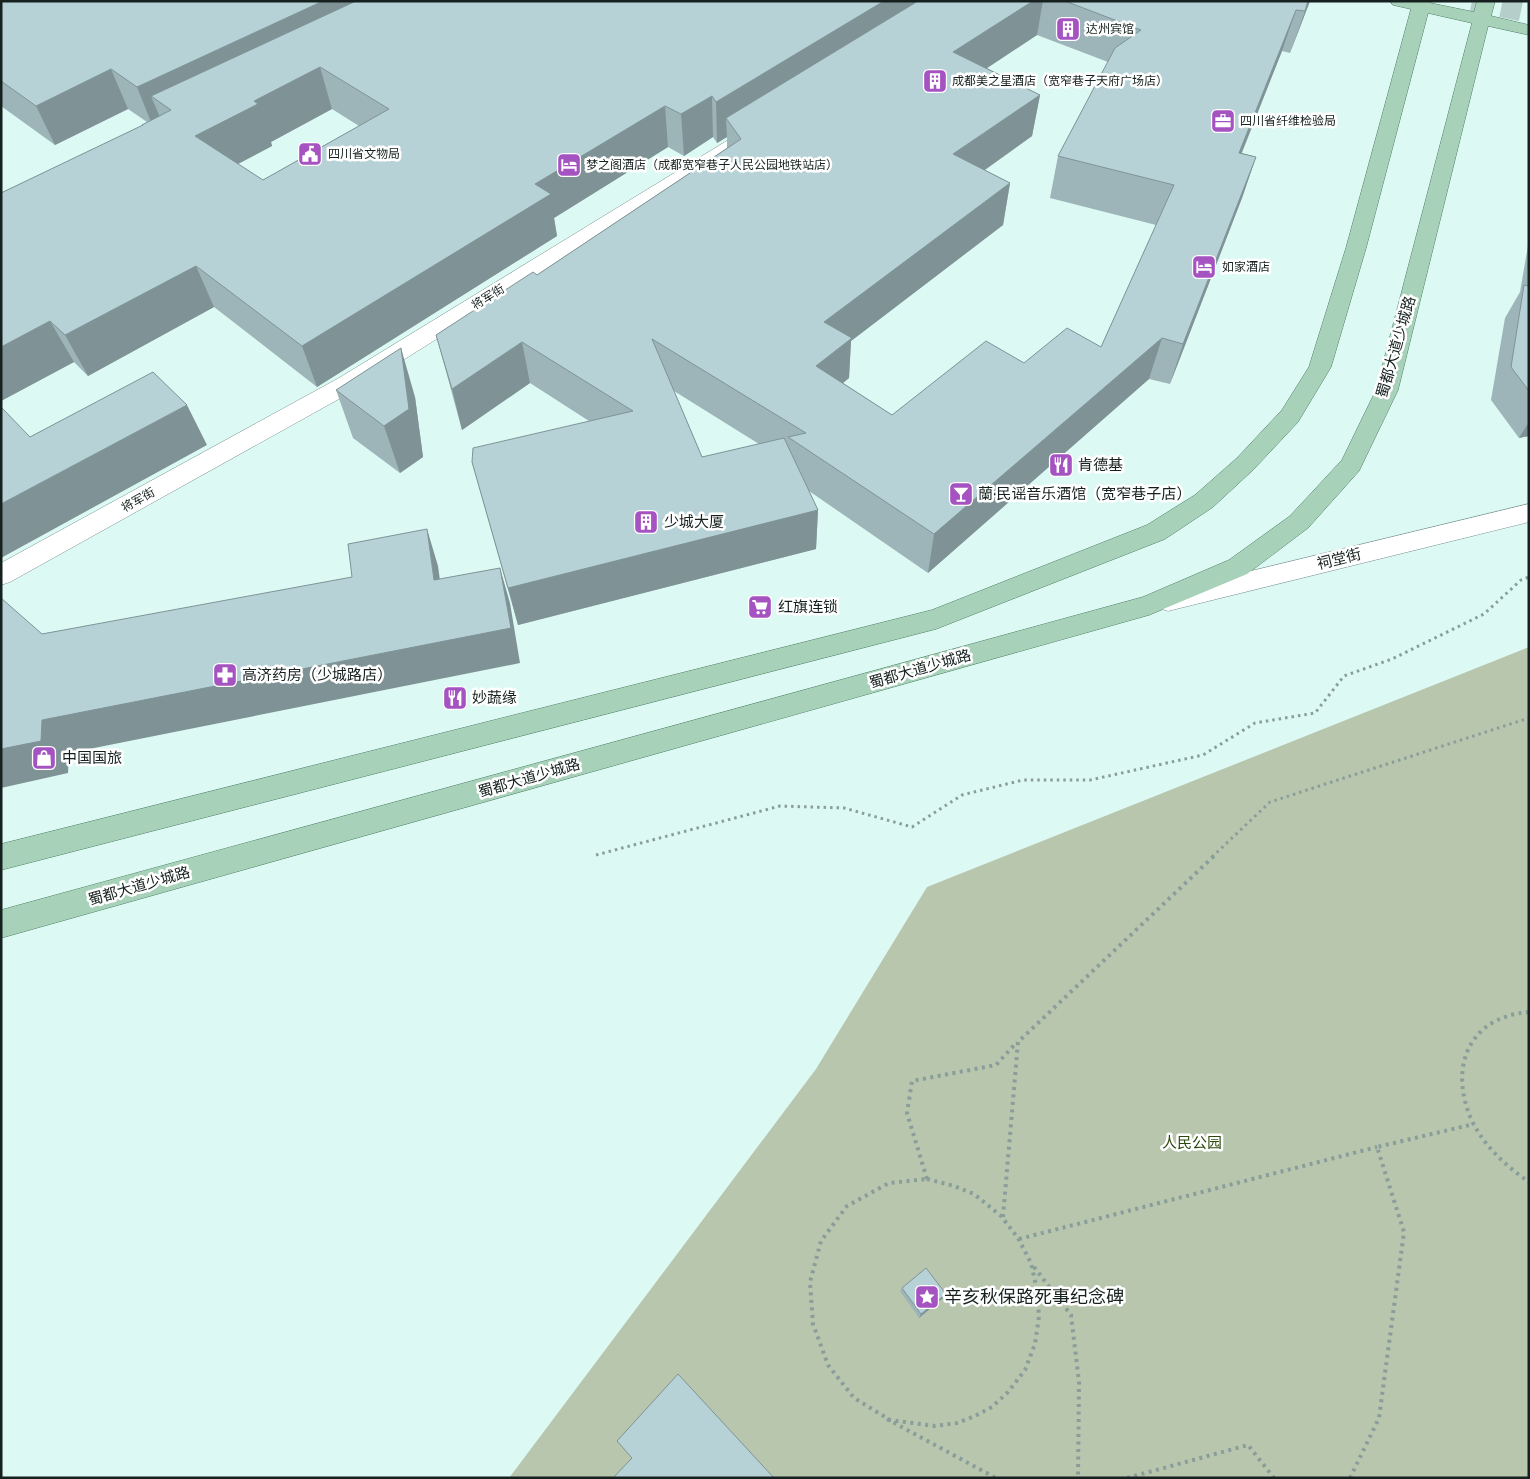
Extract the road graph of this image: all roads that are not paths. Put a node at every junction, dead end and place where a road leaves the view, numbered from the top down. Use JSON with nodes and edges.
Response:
{"nodes":[{"id":1,"x":1414,"y":3,"type":"edge"},
{"id":2,"x":1484,"y":10,"type":"edge"},
{"id":3,"x":1529,"y":30,"type":"edge"},
{"id":4,"x":762,"y":127,"type":"edge"},
{"id":5,"x":1529,"y":513,"type":"edge"},
{"id":6,"x":1,"y":576,"type":"edge"},
{"id":7,"x":1149,"y":606,"type":"junction"},
{"id":8,"x":1,"y":857,"type":"edge"},
{"id":9,"x":1,"y":924,"type":"edge"}],
"edges":[{"from":1,"to":2,"type":"main road"},
{"from":1,"to":8,"type":"main road"},
{"from":2,"to":3,"type":"main road"},
{"from":2,"to":7,"type":"main road","name":"蜀都大道少城路"},
{"from":4,"to":6,"type":"street","name":"将军街"},
{"from":5,"to":7,"type":"street","name":"祠堂街"},
{"from":7,"to":9,"type":"main road","name":"蜀都大道少城路"}]}
